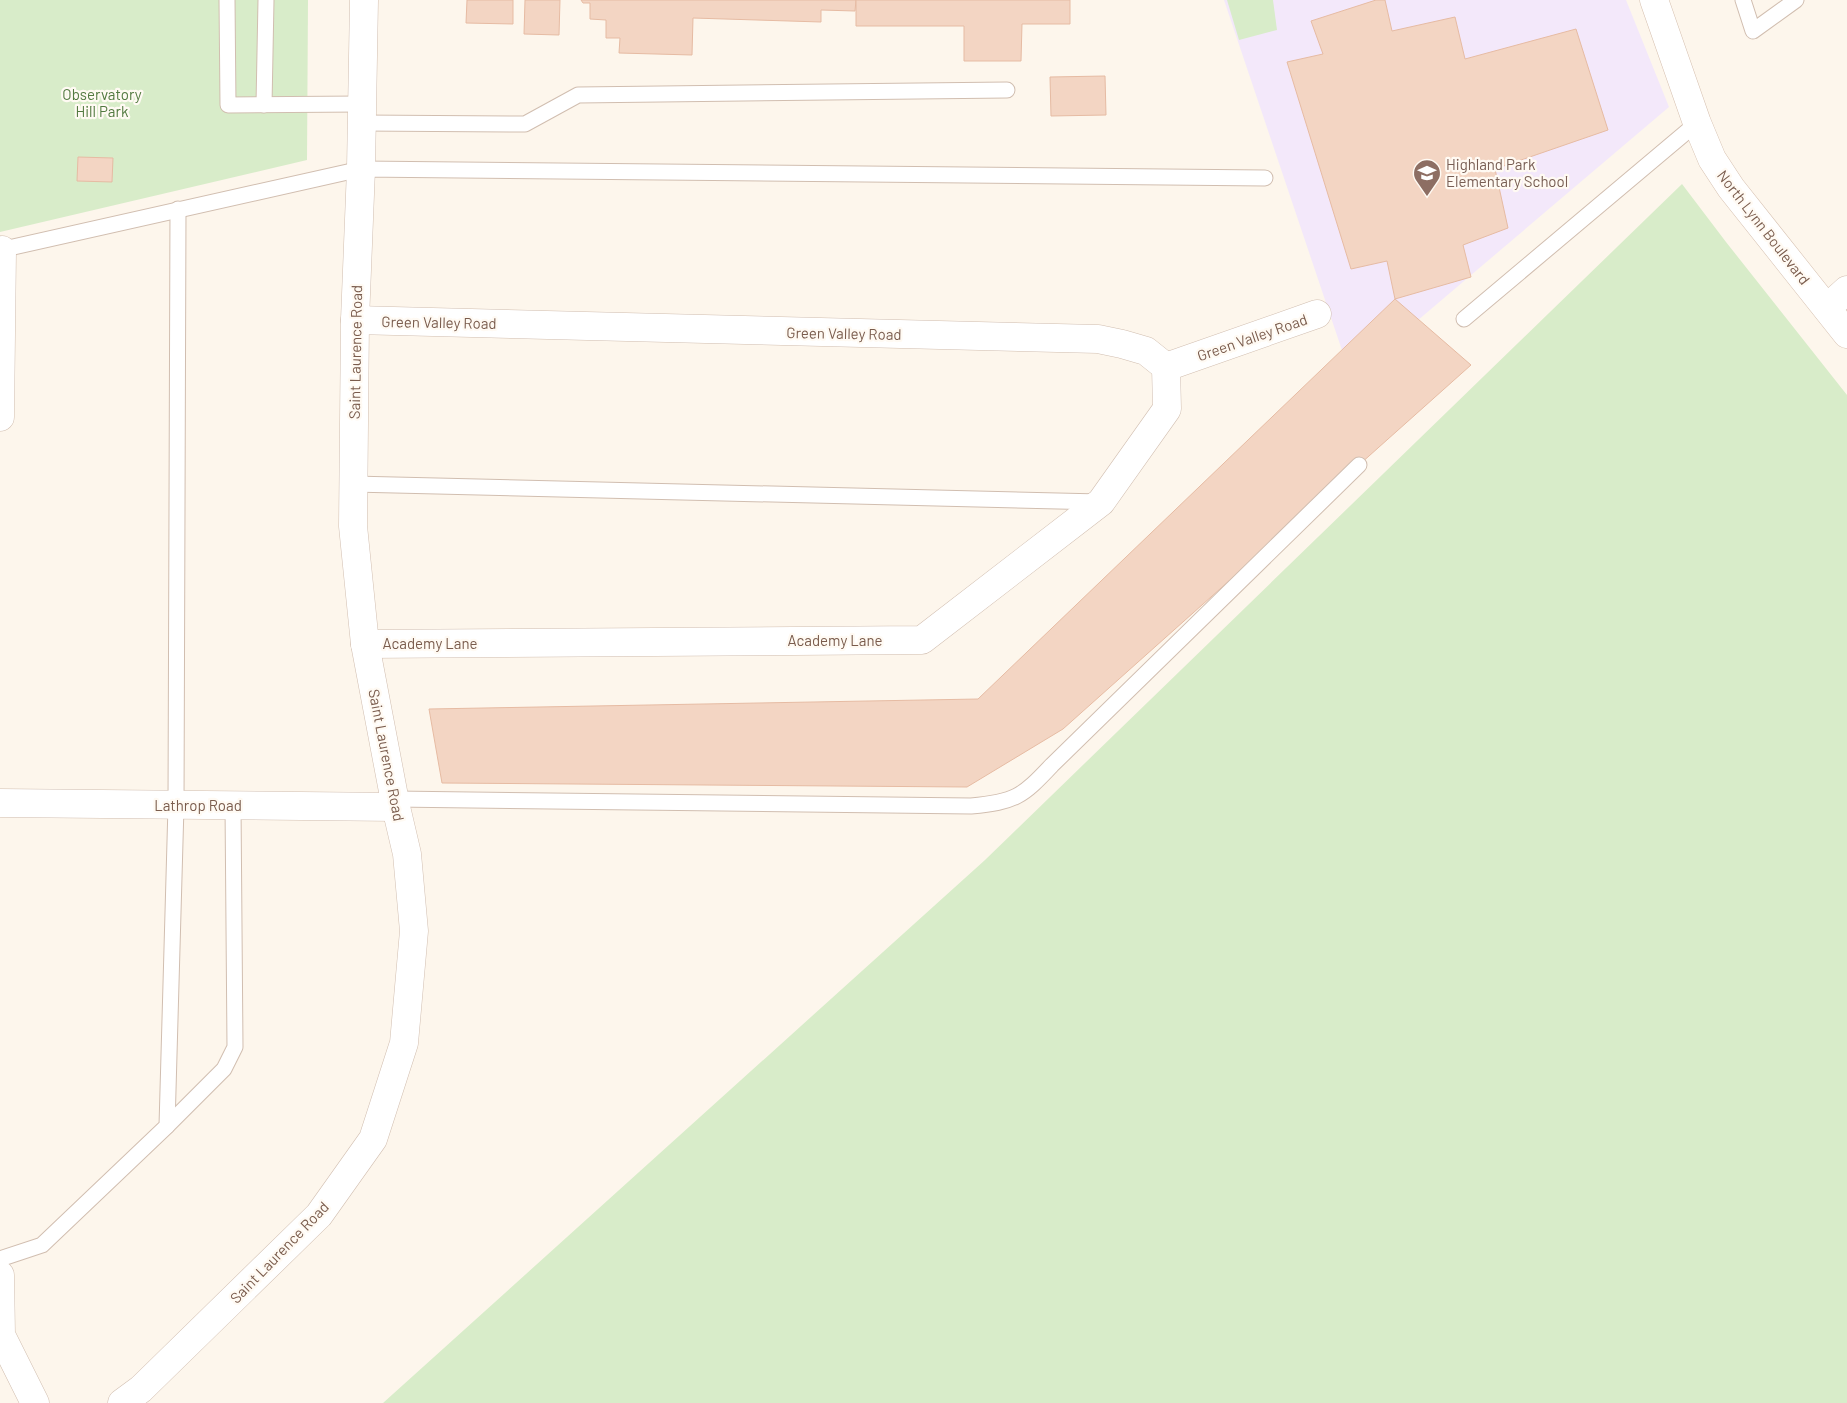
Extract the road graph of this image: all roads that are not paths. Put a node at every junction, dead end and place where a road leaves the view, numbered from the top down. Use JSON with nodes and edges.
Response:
{"nodes":[{"id":1,"x":227,"y":0,"type":"edge"},
{"id":2,"x":266,"y":0,"type":"edge"},
{"id":3,"x":364,"y":0,"type":"edge"},
{"id":4,"x":1654,"y":0,"type":"edge"},
{"id":5,"x":1743,"y":0,"type":"edge"},
{"id":6,"x":1796,"y":0,"type":"edge"},
{"id":7,"x":1006,"y":90,"type":"dead end"},
{"id":8,"x":264,"y":105,"type":"junction"},
{"id":9,"x":362,"y":113,"type":"junction"},
{"id":10,"x":1696,"y":123,"type":"junction"},
{"id":11,"x":361,"y":168,"type":"junction"},
{"id":12,"x":1266,"y":178,"type":"dead end"},
{"id":13,"x":178,"y":209,"type":"junction"},
{"id":14,"x":1,"y":250,"type":"edge"},
{"id":15,"x":1847,"y":290,"type":"edge"},
{"id":16,"x":1827,"y":308,"type":"junction"},
{"id":17,"x":1317,"y":314,"type":"dead end"},
{"id":18,"x":1464,"y":319,"type":"dead end"},
{"id":19,"x":355,"y":320,"type":"junction"},
{"id":20,"x":1847,"y":334,"type":"edge"},
{"id":21,"x":1166,"y":367,"type":"junction"},
{"id":22,"x":0,"y":417,"type":"edge"},
{"id":23,"x":1359,"y":465,"type":"dead end"},
{"id":24,"x":353,"y":484,"type":"junction"},
{"id":25,"x":1101,"y":502,"type":"junction"},
{"id":26,"x":365,"y":644,"type":"junction"},
{"id":27,"x":0,"y":803,"type":"edge"},
{"id":28,"x":395,"y":803,"type":"junction"},
{"id":29,"x":233,"y":805,"type":"junction"},
{"id":30,"x":176,"y":806,"type":"junction"},
{"id":31,"x":167,"y":1126,"type":"junction"},
{"id":32,"x":0,"y":1259,"type":"edge"},
{"id":33,"x":0,"y":1275,"type":"edge"},
{"id":34,"x":0,"y":1318,"type":"edge"},
{"id":35,"x":35,"y":1403,"type":"edge"},
{"id":36,"x":122,"y":1403,"type":"edge"}],
"edges":[{"from":1,"to":8,"type":"lane"},
{"from":2,"to":8,"type":"lane"},
{"from":3,"to":9,"type":"street","name":"Saint Laurence Road"},
{"from":4,"to":10,"type":"street","name":"North Lynn Boulevard"},
{"from":5,"to":6,"type":"lane"},
{"from":7,"to":9,"type":"lane"},
{"from":8,"to":9,"type":"lane"},
{"from":9,"to":11,"type":"street","name":"Saint Laurence Road"},
{"from":10,"to":16,"type":"street","name":"North Lynn Boulevard"},
{"from":10,"to":18,"type":"lane"},
{"from":11,"to":12,"type":"lane"},
{"from":11,"to":13,"type":"lane"},
{"from":11,"to":19,"type":"street","name":"Saint Laurence Road"},
{"from":13,"to":14,"type":"lane"},
{"from":13,"to":30,"type":"lane"},
{"from":14,"to":22,"type":"street"},
{"from":15,"to":16,"type":"street"},
{"from":16,"to":20,"type":"street","name":"North Lynn Boulevard"},
{"from":17,"to":21,"type":"street","name":"Green Valley Road"},
{"from":19,"to":21,"type":"street","name":"Green Valley Road"},
{"from":19,"to":24,"type":"street","name":"Saint Laurence Road"},
{"from":21,"to":25,"type":"street","name":"Academy Lane"},
{"from":23,"to":28,"type":"lane"},
{"from":24,"to":25,"type":"lane"},
{"from":24,"to":26,"type":"street","name":"Saint Laurence Road"},
{"from":25,"to":26,"type":"street","name":"Academy Lane"},
{"from":26,"to":28,"type":"street","name":"Saint Laurence Road"},
{"from":27,"to":30,"type":"street","name":"Lathrop Road"},
{"from":28,"to":29,"type":"street","name":"Lathrop Road"},
{"from":28,"to":36,"type":"street","name":"Saint Laurence Road"},
{"from":29,"to":30,"type":"street","name":"Lathrop Road"},
{"from":29,"to":31,"type":"lane"},
{"from":30,"to":31,"type":"lane"},
{"from":31,"to":32,"type":"lane"},
{"from":33,"to":34,"type":"street"},
{"from":34,"to":35,"type":"street"}]}
